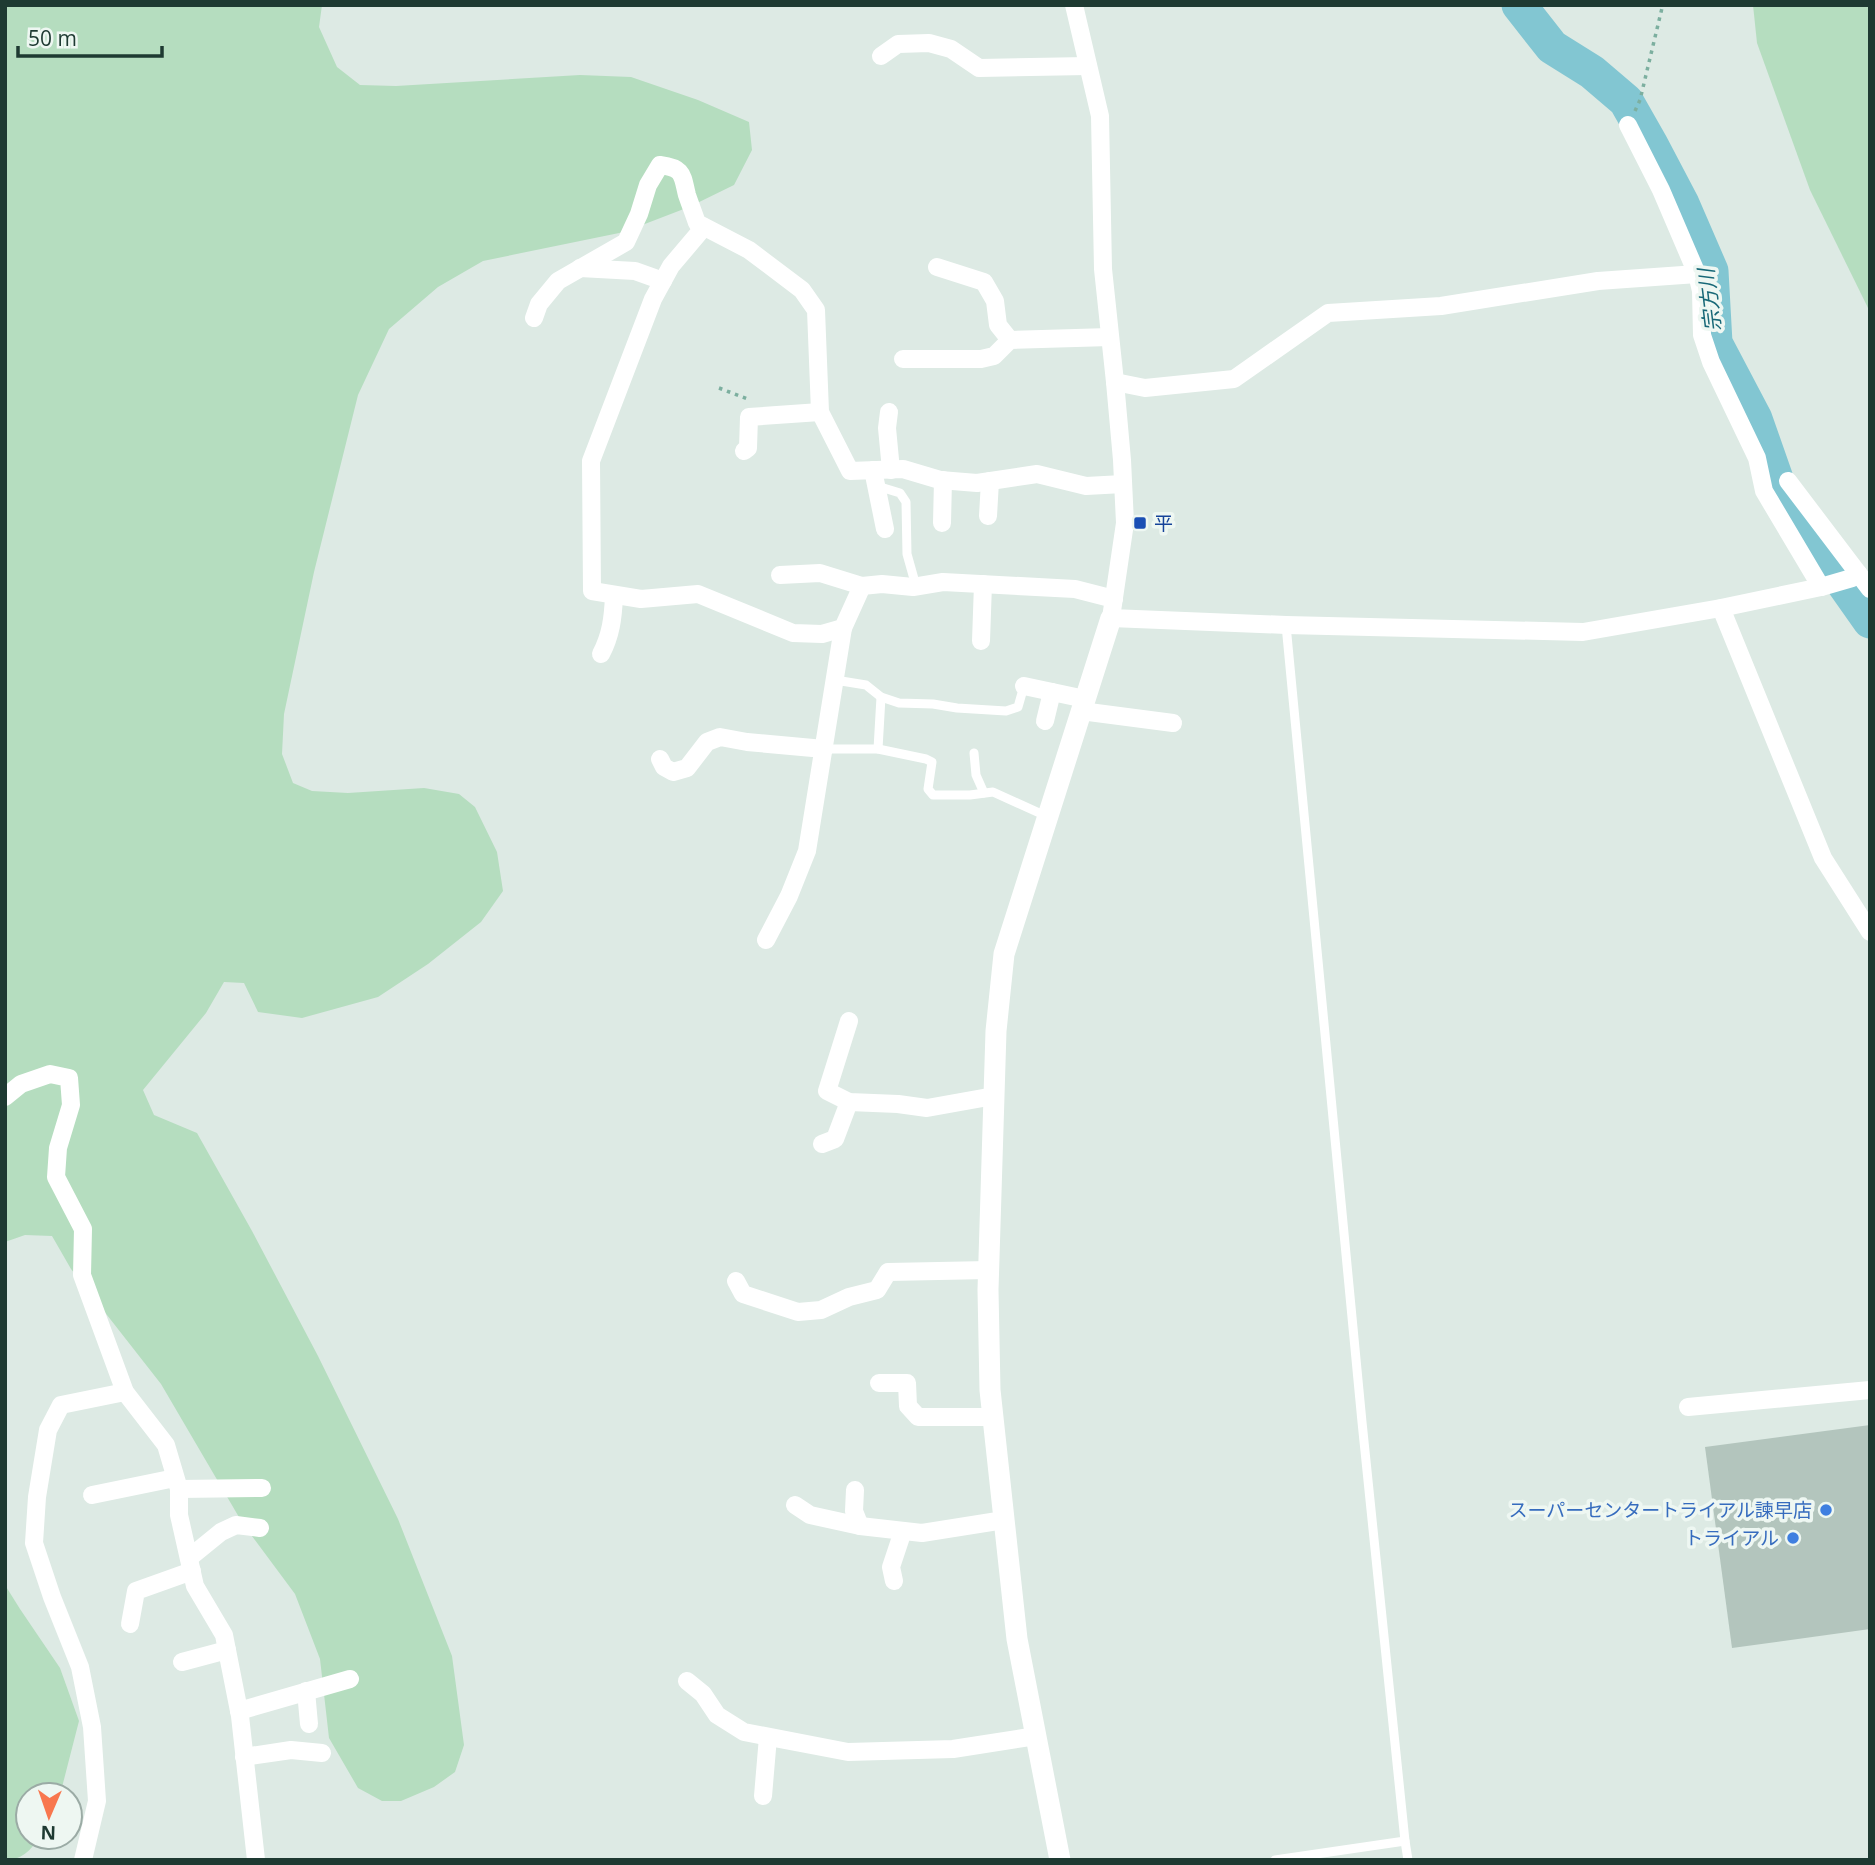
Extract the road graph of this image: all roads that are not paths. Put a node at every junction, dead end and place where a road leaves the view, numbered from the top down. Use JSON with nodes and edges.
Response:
{"nodes":[{"id":1,"x":1074,"y":5,"type":"edge"},
{"id":2,"x":881,"y":56,"type":"dead end"},
{"id":3,"x":1088,"y":66,"type":"junction"},
{"id":4,"x":1628,"y":125,"type":"dead end"},
{"id":5,"x":705,"y":227,"type":"junction"},
{"id":6,"x":937,"y":267,"type":"dead end"},
{"id":7,"x":580,"y":268,"type":"junction"},
{"id":8,"x":1697,"y":274,"type":"junction"},
{"id":9,"x":663,"y":281,"type":"junction"},
{"id":10,"x":534,"y":318,"type":"dead end"},
{"id":11,"x":1110,"y":337,"type":"junction"},
{"id":12,"x":1010,"y":340,"type":"junction"},
{"id":13,"x":903,"y":359,"type":"dead end"},
{"id":14,"x":1115,"y":382,"type":"junction"},
{"id":15,"x":820,"y":412,"type":"junction"},
{"id":16,"x":889,"y":412,"type":"dead end"},
{"id":17,"x":744,"y":451,"type":"dead end"},
{"id":18,"x":880,"y":475,"type":"junction"},
{"id":19,"x":943,"y":480,"type":"junction"},
{"id":20,"x":990,"y":481,"type":"junction"},
{"id":21,"x":1788,"y":481,"type":"dead end"},
{"id":22,"x":1123,"y":484,"type":"junction"},
{"id":23,"x":988,"y":516,"type":"dead end"},
{"id":24,"x":942,"y":523,"type":"dead end"},
{"id":25,"x":885,"y":529,"type":"dead end"},
{"id":26,"x":780,"y":575,"type":"dead end"},
{"id":27,"x":1855,"y":576,"type":"junction"},
{"id":28,"x":983,"y":584,"type":"junction"},
{"id":29,"x":862,"y":586,"type":"junction"},
{"id":30,"x":916,"y":586,"type":"junction"},
{"id":31,"x":1824,"y":586,"type":"junction"},
{"id":32,"x":1870,"y":589,"type":"edge"},
{"id":33,"x":614,"y":596,"type":"junction"},
{"id":34,"x":1113,"y":608,"type":"junction"},
{"id":35,"x":1721,"y":608,"type":"junction"},
{"id":36,"x":1286,"y":625,"type":"junction"},
{"id":37,"x":843,"y":628,"type":"junction"},
{"id":38,"x":981,"y":641,"type":"dead end"},
{"id":39,"x":601,"y":654,"type":"dead end"},
{"id":40,"x":835,"y":680,"type":"junction"},
{"id":41,"x":1024,"y":686,"type":"joint"},
{"id":42,"x":1052,"y":691,"type":"junction"},
{"id":43,"x":881,"y":697,"type":"junction"},
{"id":44,"x":1083,"y":705,"type":"junction"},
{"id":45,"x":1045,"y":721,"type":"dead end"},
{"id":46,"x":1173,"y":723,"type":"dead end"},
{"id":47,"x":824,"y":749,"type":"junction"},
{"id":48,"x":878,"y":749,"type":"junction"},
{"id":49,"x":974,"y":753,"type":"dead end"},
{"id":50,"x":660,"y":759,"type":"dead end"},
{"id":51,"x":984,"y":793,"type":"junction"},
{"id":52,"x":1048,"y":817,"type":"junction"},
{"id":53,"x":1870,"y":933,"type":"edge"},
{"id":54,"x":766,"y":940,"type":"dead end"},
{"id":55,"x":849,"y":1020,"type":"dead end"},
{"id":56,"x":994,"y":1096,"type":"junction"},
{"id":57,"x":5,"y":1097,"type":"edge"},
{"id":58,"x":849,"y":1102,"type":"junction"},
{"id":59,"x":822,"y":1144,"type":"dead end"},
{"id":60,"x":989,"y":1270,"type":"junction"},
{"id":61,"x":736,"y":1281,"type":"dead end"},
{"id":62,"x":879,"y":1383,"type":"dead end"},
{"id":63,"x":1870,"y":1390,"type":"edge"},
{"id":64,"x":125,"y":1392,"type":"junction"},
{"id":65,"x":1688,"y":1407,"type":"dead end"},
{"id":66,"x":993,"y":1417,"type":"junction"},
{"id":67,"x":177,"y":1483,"type":"junction"},
{"id":68,"x":262,"y":1488,"type":"dead end"},
{"id":69,"x":855,"y":1490,"type":"dead end"},
{"id":70,"x":92,"y":1495,"type":"dead end"},
{"id":71,"x":794,"y":1505,"type":"dead end"},
{"id":72,"x":1004,"y":1520,"type":"junction"},
{"id":73,"x":860,"y":1526,"type":"junction"},
{"id":74,"x":260,"y":1528,"type":"dead end"},
{"id":75,"x":903,"y":1531,"type":"junction"},
{"id":76,"x":190,"y":1564,"type":"junction"},
{"id":77,"x":894,"y":1581,"type":"dead end"},
{"id":78,"x":130,"y":1624,"type":"dead end"},
{"id":79,"x":227,"y":1650,"type":"junction"},
{"id":80,"x":182,"y":1662,"type":"dead end"},
{"id":81,"x":350,"y":1679,"type":"dead end"},
{"id":82,"x":687,"y":1681,"type":"dead end"},
{"id":83,"x":306,"y":1691,"type":"junction"},
{"id":84,"x":239,"y":1710,"type":"junction"},
{"id":85,"x":309,"y":1724,"type":"dead end"},
{"id":86,"x":1036,"y":1736,"type":"junction"},
{"id":87,"x":768,"y":1737,"type":"junction"},
{"id":88,"x":322,"y":1753,"type":"dead end"},
{"id":89,"x":244,"y":1756,"type":"junction"},
{"id":90,"x":763,"y":1796,"type":"dead end"},
{"id":91,"x":1405,"y":1841,"type":"junction"},
{"id":92,"x":83,"y":1860,"type":"edge"},
{"id":93,"x":256,"y":1860,"type":"edge"},
{"id":94,"x":1060,"y":1860,"type":"edge"},
{"id":95,"x":1275,"y":1860,"type":"edge"},
{"id":96,"x":1408,"y":1860,"type":"edge"}],
"edges":[{"from":1,"to":3,"type":"street"},
{"from":2,"to":3,"type":"street"},
{"from":3,"to":11,"type":"street"},
{"from":4,"to":8,"type":"street"},
{"from":5,"to":7,"type":"street"},
{"from":5,"to":9,"type":"street"},
{"from":5,"to":15,"type":"street"},
{"from":6,"to":12,"type":"street"},
{"from":7,"to":9,"type":"street"},
{"from":7,"to":10,"type":"street"},
{"from":8,"to":14,"type":"street"},
{"from":8,"to":31,"type":"street"},
{"from":9,"to":33,"type":"street"},
{"from":11,"to":12,"type":"street"},
{"from":11,"to":14,"type":"street"},
{"from":12,"to":13,"type":"street"},
{"from":14,"to":22,"type":"street"},
{"from":15,"to":17,"type":"street"},
{"from":15,"to":18,"type":"street"},
{"from":16,"to":18,"type":"street"},
{"from":18,"to":19,"type":"street"},
{"from":18,"to":25,"type":"street"},
{"from":18,"to":30,"type":"lane"},
{"from":19,"to":20,"type":"street"},
{"from":19,"to":24,"type":"street"},
{"from":20,"to":22,"type":"street"},
{"from":20,"to":23,"type":"street"},
{"from":21,"to":27,"type":"street"},
{"from":22,"to":34,"type":"street"},
{"from":26,"to":29,"type":"street"},
{"from":27,"to":31,"type":"street"},
{"from":27,"to":32,"type":"street"},
{"from":28,"to":30,"type":"street"},
{"from":28,"to":34,"type":"street"},
{"from":28,"to":38,"type":"street"},
{"from":29,"to":30,"type":"street"},
{"from":29,"to":37,"type":"street"},
{"from":31,"to":35,"type":"street"},
{"from":33,"to":37,"type":"street"},
{"from":33,"to":39,"type":"street"},
{"from":34,"to":36,"type":"street"},
{"from":34,"to":44,"type":"street"},
{"from":35,"to":36,"type":"street"},
{"from":35,"to":53,"type":"street"},
{"from":36,"to":91,"type":"lane"},
{"from":37,"to":40,"type":"street"},
{"from":40,"to":43,"type":"lane"},
{"from":40,"to":47,"type":"street"},
{"from":41,"to":42,"type":"street"},
{"from":41,"to":43,"type":"lane"},
{"from":42,"to":44,"type":"street"},
{"from":42,"to":45,"type":"street"},
{"from":43,"to":48,"type":"lane"},
{"from":44,"to":46,"type":"street"},
{"from":44,"to":52,"type":"street"},
{"from":47,"to":48,"type":"lane"},
{"from":47,"to":50,"type":"street"},
{"from":47,"to":54,"type":"street"},
{"from":48,"to":51,"type":"lane"},
{"from":49,"to":51,"type":"lane"},
{"from":51,"to":52,"type":"lane"},
{"from":52,"to":56,"type":"street"},
{"from":55,"to":58,"type":"street"},
{"from":56,"to":58,"type":"street"},
{"from":56,"to":60,"type":"street"},
{"from":57,"to":64,"type":"street"},
{"from":58,"to":59,"type":"street"},
{"from":60,"to":61,"type":"street"},
{"from":60,"to":66,"type":"street"},
{"from":62,"to":66,"type":"street"},
{"from":63,"to":65,"type":"street"},
{"from":64,"to":67,"type":"street"},
{"from":64,"to":92,"type":"street"},
{"from":66,"to":72,"type":"street"},
{"from":67,"to":68,"type":"street"},
{"from":67,"to":70,"type":"street"},
{"from":67,"to":76,"type":"street"},
{"from":69,"to":73,"type":"street"},
{"from":71,"to":73,"type":"street"},
{"from":72,"to":75,"type":"street"},
{"from":72,"to":86,"type":"street"},
{"from":73,"to":75,"type":"street"},
{"from":74,"to":76,"type":"street"},
{"from":75,"to":77,"type":"street"},
{"from":76,"to":78,"type":"street"},
{"from":76,"to":79,"type":"street"},
{"from":79,"to":80,"type":"street"},
{"from":79,"to":84,"type":"street"},
{"from":81,"to":83,"type":"street"},
{"from":82,"to":87,"type":"street"},
{"from":83,"to":84,"type":"street"},
{"from":83,"to":85,"type":"street"},
{"from":84,"to":89,"type":"street"},
{"from":86,"to":87,"type":"street"},
{"from":86,"to":94,"type":"street"},
{"from":87,"to":90,"type":"street"},
{"from":88,"to":89,"type":"street"},
{"from":89,"to":93,"type":"street"},
{"from":91,"to":95,"type":"lane"},
{"from":91,"to":96,"type":"lane"}]}
